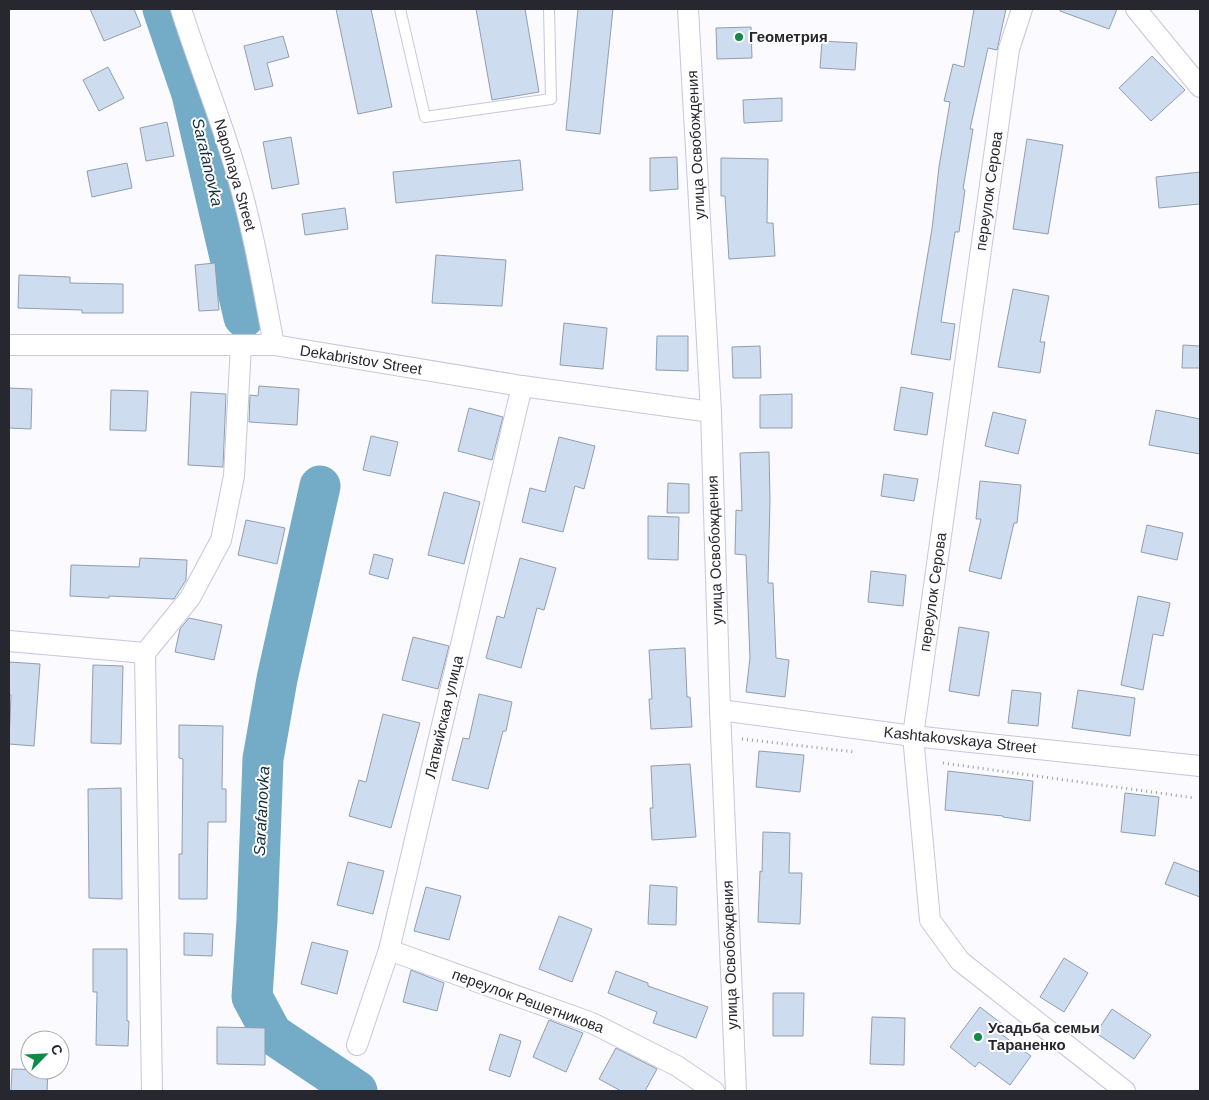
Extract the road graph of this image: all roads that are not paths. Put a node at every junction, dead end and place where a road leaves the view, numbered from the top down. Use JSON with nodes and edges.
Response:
{"nodes":[{"id":1,"x":181,"y":9,"type":"edge"},
{"id":2,"x":400,"y":9,"type":"edge"},
{"id":3,"x":549,"y":9,"type":"edge"},
{"id":4,"x":688,"y":9,"type":"edge"},
{"id":5,"x":1022,"y":9,"type":"edge"},
{"id":6,"x":1136,"y":9,"type":"edge"},
{"id":7,"x":1200,"y":87,"type":"edge"},
{"id":8,"x":9,"y":345,"type":"edge"},
{"id":9,"x":240,"y":345,"type":"junction"},
{"id":10,"x":274,"y":345,"type":"junction"},
{"id":11,"x":522,"y":386,"type":"junction"},
{"id":12,"x":711,"y":412,"type":"junction"},
{"id":13,"x":9,"y":641,"type":"edge"},
{"id":14,"x":145,"y":653,"type":"junction"},
{"id":15,"x":720,"y":710,"type":"junction"},
{"id":16,"x":913,"y":736,"type":"junction"},
{"id":17,"x":1200,"y":762,"type":"edge"},
{"id":18,"x":1200,"y":766,"type":"edge"},
{"id":19,"x":389,"y":950,"type":"junction"},
{"id":20,"x":357,"y":1045,"type":"dead end"},
{"id":21,"x":152,"y":1091,"type":"edge"},
{"id":22,"x":714,"y":1091,"type":"edge"},
{"id":23,"x":736,"y":1091,"type":"edge"},
{"id":24,"x":1124,"y":1091,"type":"edge"}],
"edges":[{"from":1,"to":10,"type":"street","name":"Napolnaya Street"},
{"from":2,"to":3,"type":"lane"},
{"from":4,"to":12,"type":"street","name":"улица Освобождения"},
{"from":5,"to":16,"type":"street","name":"переулок Серова"},
{"from":6,"to":7,"type":"street"},
{"from":8,"to":9,"type":"street","name":"Dekabristov Street"},
{"from":9,"to":10,"type":"street","name":"Dekabristov Street"},
{"from":9,"to":14,"type":"street"},
{"from":10,"to":11,"type":"street","name":"Dekabristov Street"},
{"from":11,"to":12,"type":"street","name":"Dekabristov Street"},
{"from":11,"to":19,"type":"street","name":"Латвийская улица"},
{"from":12,"to":15,"type":"street","name":"улица Освобождения"},
{"from":13,"to":14,"type":"street"},
{"from":14,"to":21,"type":"street"},
{"from":15,"to":16,"type":"street","name":"Kashtakovskaya Street"},
{"from":15,"to":23,"type":"street","name":"улица Освобождения"},
{"from":16,"to":18,"type":"street","name":"Kashtakovskaya Street"},
{"from":16,"to":24,"type":"street","name":"переулок Серова"},
{"from":17,"to":18,"type":"street"},
{"from":19,"to":20,"type":"street","name":"Латвийская улица"},
{"from":19,"to":22,"type":"street","name":"переулок Решетникова"}]}
